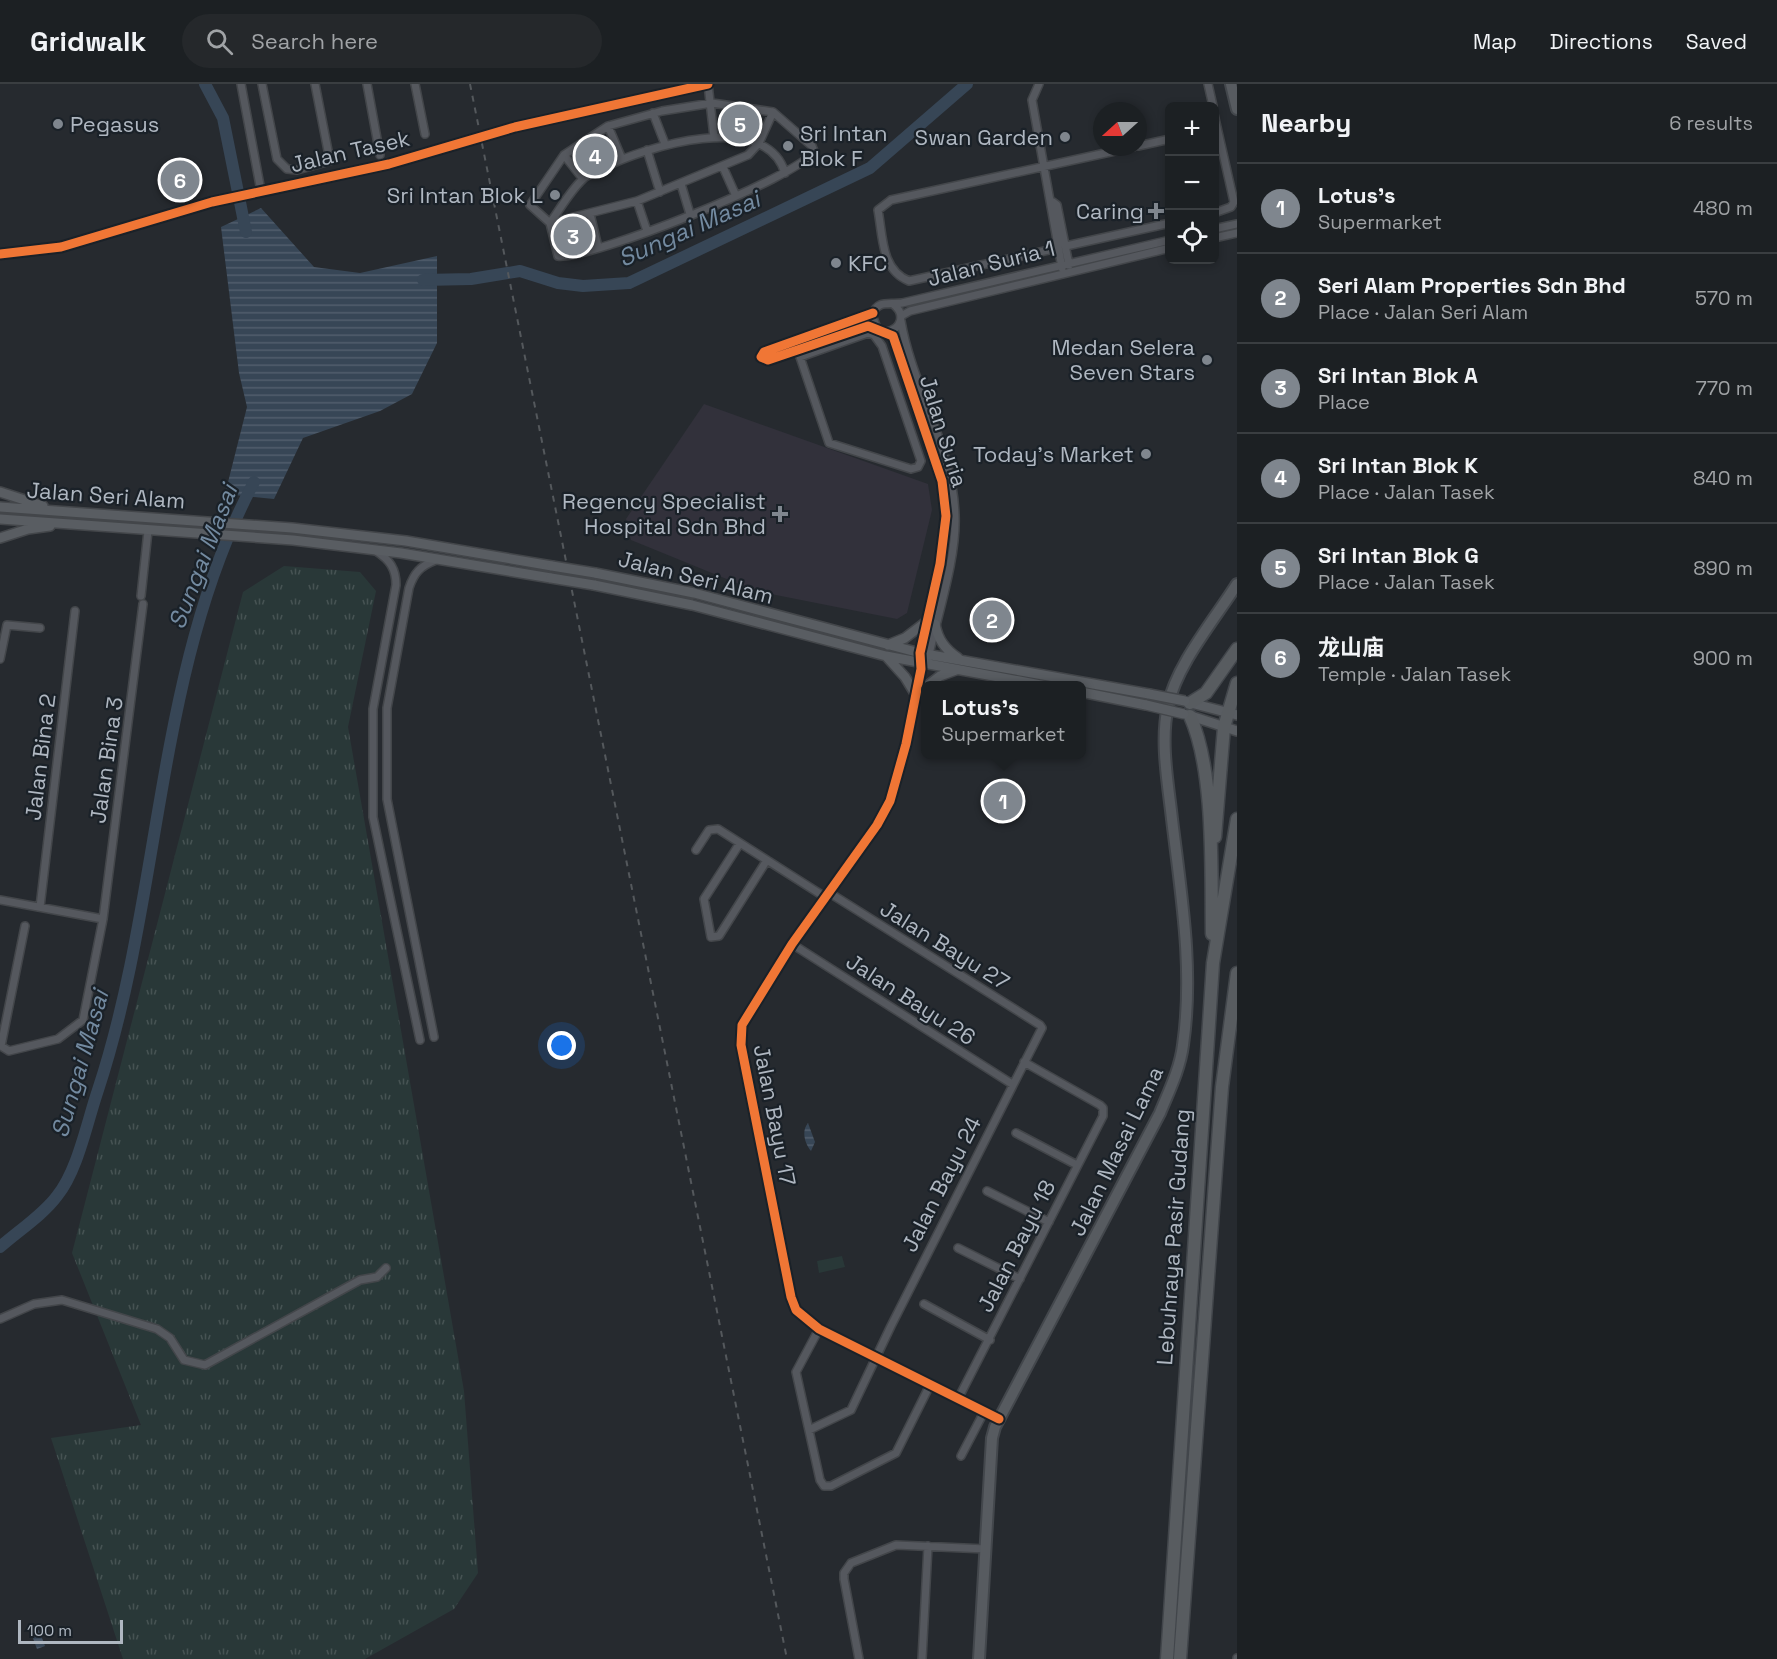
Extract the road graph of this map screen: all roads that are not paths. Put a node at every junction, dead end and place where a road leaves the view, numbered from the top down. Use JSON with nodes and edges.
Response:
{"nodes":[{"id":1,"x":241,"y":84,"type":"edge"},
{"id":2,"x":262,"y":84,"type":"edge"},
{"id":3,"x":315,"y":84,"type":"edge"},
{"id":4,"x":367,"y":84,"type":"edge"},
{"id":5,"x":415,"y":84,"type":"edge"},
{"id":6,"x":708,"y":84,"type":"edge"},
{"id":7,"x":1039,"y":84,"type":"edge"},
{"id":8,"x":1208,"y":84,"type":"edge"},
{"id":9,"x":1232,"y":84,"type":"edge"},
{"id":10,"x":1212,"y":102,"type":"edge"},
{"id":11,"x":712,"y":103,"type":"junction"},
{"id":12,"x":1237,"y":109,"type":"edge"},
{"id":13,"x":773,"y":112,"type":"junction"},
{"id":14,"x":653,"y":113,"type":"junction"},
{"id":15,"x":608,"y":126,"type":"junction"},
{"id":16,"x":425,"y":134,"type":"dead end"},
{"id":17,"x":714,"y":137,"type":"junction"},
{"id":18,"x":1165,"y":140,"type":"edge"},
{"id":19,"x":1219,"y":141,"type":"edge"},
{"id":20,"x":759,"y":143,"type":"junction"},
{"id":21,"x":665,"y":144,"type":"junction"},
{"id":22,"x":1147,"y":144,"type":"edge"},
{"id":23,"x":647,"y":150,"type":"junction"},
{"id":24,"x":380,"y":155,"type":"dead end"},
{"id":25,"x":564,"y":155,"type":"junction"},
{"id":26,"x":1093,"y":156,"type":"edge"},
{"id":27,"x":622,"y":159,"type":"junction"},
{"id":28,"x":1046,"y":166,"type":"junction"},
{"id":29,"x":723,"y":167,"type":"junction"},
{"id":30,"x":785,"y":173,"type":"junction"},
{"id":31,"x":583,"y":178,"type":"junction"},
{"id":32,"x":681,"y":184,"type":"junction"},
{"id":33,"x":261,"y":191,"type":"junction"},
{"id":34,"x":660,"y":192,"type":"junction"},
{"id":35,"x":736,"y":196,"type":"junction"},
{"id":36,"x":637,"y":201,"type":"junction"},
{"id":37,"x":1219,"y":212,"type":"edge"},
{"id":38,"x":590,"y":214,"type":"junction"},
{"id":39,"x":690,"y":214,"type":"junction"},
{"id":40,"x":550,"y":223,"type":"junction"},
{"id":41,"x":1165,"y":224,"type":"edge"},
{"id":42,"x":1237,"y":224,"type":"edge"},
{"id":43,"x":1219,"y":228,"type":"edge"},
{"id":44,"x":647,"y":231,"type":"junction"},
{"id":45,"x":1237,"y":233,"type":"edge"},
{"id":46,"x":1219,"y":237,"type":"edge"},
{"id":47,"x":1165,"y":241,"type":"edge"},
{"id":48,"x":1062,"y":247,"type":"junction"},
{"id":49,"x":598,"y":248,"type":"junction"},
{"id":50,"x":1165,"y":249,"type":"edge"},
{"id":51,"x":0,"y":254,"type":"edge"},
{"id":52,"x":1065,"y":263,"type":"junction"},
{"id":53,"x":1067,"y":272,"type":"junction"},
{"id":54,"x":893,"y":304,"type":"junction"},
{"id":55,"x":873,"y":313,"type":"junction"},
{"id":56,"x":901,"y":319,"type":"junction"},
{"id":57,"x":877,"y":328,"type":"junction"},
{"id":58,"x":886,"y":332,"type":"junction"},
{"id":59,"x":795,"y":341,"type":"junction"},
{"id":60,"x":799,"y":353,"type":"junction"},
{"id":61,"x":889,"y":367,"type":"junction"},
{"id":62,"x":910,"y":385,"type":"junction"},
{"id":63,"x":0,"y":492,"type":"edge"},
{"id":64,"x":0,"y":507,"type":"edge"},
{"id":65,"x":69,"y":512,"type":"junction"},
{"id":66,"x":0,"y":519,"type":"edge"},
{"id":67,"x":70,"y":523,"type":"junction"},
{"id":68,"x":148,"y":531,"type":"junction"},
{"id":69,"x":0,"y":538,"type":"edge"},
{"id":70,"x":374,"y":550,"type":"junction"},
{"id":71,"x":438,"y":559,"type":"junction"},
{"id":72,"x":1237,"y":584,"type":"edge"},
{"id":73,"x":141,"y":596,"type":"dead end"},
{"id":74,"x":143,"y":604,"type":"dead end"},
{"id":75,"x":75,"y":611,"type":"dead end"},
{"id":76,"x":931,"y":623,"type":"junction"},
{"id":77,"x":40,"y":628,"type":"dead end"},
{"id":78,"x":1,"y":636,"type":"edge"},
{"id":79,"x":888,"y":645,"type":"junction"},
{"id":80,"x":1237,"y":649,"type":"edge"},
{"id":81,"x":886,"y":656,"type":"junction"},
{"id":82,"x":0,"y":658,"type":"edge"},
{"id":83,"x":923,"y":660,"type":"junction"},
{"id":84,"x":959,"y":664,"type":"junction"},
{"id":85,"x":933,"y":681,"type":"edge"},
{"id":86,"x":1026,"y":681,"type":"edge"},
{"id":87,"x":1067,"y":681,"type":"edge"},
{"id":88,"x":1237,"y":683,"type":"edge"},
{"id":89,"x":1086,"y":684,"type":"edge"},
{"id":90,"x":921,"y":690,"type":"edge"},
{"id":91,"x":1086,"y":693,"type":"edge"},
{"id":92,"x":916,"y":695,"type":"junction"},
{"id":93,"x":1188,"y":702,"type":"junction"},
{"id":94,"x":1232,"y":714,"type":"edge"},
{"id":95,"x":1187,"y":715,"type":"junction"},
{"id":96,"x":1230,"y":728,"type":"edge"},
{"id":97,"x":1237,"y":819,"type":"edge"},
{"id":98,"x":741,"y":843,"type":"junction"},
{"id":99,"x":696,"y":850,"type":"dead end"},
{"id":100,"x":767,"y":860,"type":"junction"},
{"id":101,"x":1211,"y":871,"type":"junction"},
{"id":102,"x":826,"y":895,"type":"junction"},
{"id":103,"x":0,"y":900,"type":"edge"},
{"id":104,"x":40,"y":907,"type":"junction"},
{"id":105,"x":103,"y":919,"type":"junction"},
{"id":106,"x":25,"y":926,"type":"dead end"},
{"id":107,"x":792,"y":944,"type":"junction"},
{"id":108,"x":1213,"y":963,"type":"junction"},
{"id":109,"x":1237,"y":973,"type":"edge"},
{"id":110,"x":1042,"y":1028,"type":"joint"},
{"id":111,"x":434,"y":1037,"type":"dead end"},
{"id":112,"x":420,"y":1040,"type":"dead end"},
{"id":113,"x":1024,"y":1062,"type":"junction"},
{"id":114,"x":1011,"y":1084,"type":"junction"},
{"id":115,"x":1016,"y":1133,"type":"dead end"},
{"id":116,"x":1077,"y":1165,"type":"junction"},
{"id":117,"x":987,"y":1191,"type":"dead end"},
{"id":118,"x":1049,"y":1222,"type":"junction"},
{"id":119,"x":958,"y":1248,"type":"dead end"},
{"id":120,"x":386,"y":1269,"type":"dead end"},
{"id":121,"x":1020,"y":1280,"type":"junction"},
{"id":122,"x":924,"y":1304,"type":"dead end"},
{"id":123,"x":0,"y":1319,"type":"edge"},
{"id":124,"x":819,"y":1329,"type":"junction"},
{"id":125,"x":990,"y":1340,"type":"junction"},
{"id":126,"x":875,"y":1357,"type":"junction"},
{"id":127,"x":930,"y":1384,"type":"junction"},
{"id":128,"x":958,"y":1399,"type":"junction"},
{"id":129,"x":984,"y":1412,"type":"junction"},
{"id":130,"x":999,"y":1419,"type":"junction"},
{"id":131,"x":809,"y":1430,"type":"junction"},
{"id":132,"x":961,"y":1456,"type":"dead end"},
{"id":133,"x":928,"y":1545,"type":"junction"},
{"id":134,"x":986,"y":1549,"type":"junction"},
{"id":135,"x":859,"y":1659,"type":"edge"},
{"id":136,"x":922,"y":1659,"type":"edge"},
{"id":137,"x":979,"y":1659,"type":"edge"},
{"id":138,"x":1167,"y":1659,"type":"edge"},
{"id":139,"x":1180,"y":1659,"type":"edge"}],
"edges":[{"from":1,"to":33,"type":"street","name":"Jalan Tasek"},
{"from":2,"to":3,"type":"street"},
{"from":4,"to":24,"type":"street"},
{"from":5,"to":16,"type":"street"},
{"from":6,"to":11,"type":"street"},
{"from":6,"to":33,"type":"street","name":"Jalan Tasek"},
{"from":7,"to":28,"type":"street"},
{"from":8,"to":10,"type":"street"},
{"from":9,"to":12,"type":"main road"},
{"from":11,"to":13,"type":"street"},
{"from":11,"to":14,"type":"street"},
{"from":11,"to":17,"type":"street"},
{"from":13,"to":20,"type":"street"},
{"from":13,"to":30,"type":"street"},
{"from":14,"to":15,"type":"street"},
{"from":14,"to":21,"type":"street"},
{"from":15,"to":25,"type":"street"},
{"from":15,"to":27,"type":"street"},
{"from":17,"to":20,"type":"street"},
{"from":17,"to":21,"type":"street"},
{"from":18,"to":22,"type":"street"},
{"from":19,"to":37,"type":"street"},
{"from":20,"to":29,"type":"street"},
{"from":20,"to":30,"type":"street"},
{"from":21,"to":23,"type":"street"},
{"from":23,"to":27,"type":"street"},
{"from":23,"to":34,"type":"street"},
{"from":25,"to":31,"type":"street"},
{"from":25,"to":40,"type":"street"},
{"from":26,"to":28,"type":"street"},
{"from":27,"to":31,"type":"street"},
{"from":28,"to":48,"type":"street"},
{"from":28,"to":48,"type":"street"},
{"from":29,"to":32,"type":"street"},
{"from":29,"to":35,"type":"street"},
{"from":30,"to":35,"type":"street"},
{"from":31,"to":40,"type":"street"},
{"from":32,"to":34,"type":"street"},
{"from":32,"to":39,"type":"street"},
{"from":33,"to":51,"type":"street","name":"Jalan Tasek"},
{"from":34,"to":36,"type":"street"},
{"from":35,"to":39,"type":"street"},
{"from":36,"to":38,"type":"street"},
{"from":36,"to":44,"type":"street"},
{"from":38,"to":40,"type":"street"},
{"from":38,"to":49,"type":"street"},
{"from":39,"to":44,"type":"street"},
{"from":40,"to":49,"type":"street"},
{"from":41,"to":48,"type":"street"},
{"from":42,"to":43,"type":"street"},
{"from":44,"to":49,"type":"street"},
{"from":45,"to":46,"type":"street"},
{"from":47,"to":52,"type":"street","name":"Jalan Suria 1"},
{"from":48,"to":52,"type":"street"},
{"from":50,"to":53,"type":"street"},
{"from":52,"to":53,"type":"street"},
{"from":52,"to":54,"type":"street","name":"Jalan Suria 1"},
{"from":53,"to":56,"type":"street","name":"Jalan Suria 1"},
{"from":54,"to":55,"type":"street"},
{"from":54,"to":56,"type":"street"},
{"from":55,"to":57,"type":"street"},
{"from":55,"to":59,"type":"street"},
{"from":56,"to":58,"type":"street"},
{"from":56,"to":76,"type":"street","name":"Jalan Suria"},
{"from":57,"to":58,"type":"street"},
{"from":57,"to":60,"type":"street"},
{"from":58,"to":62,"type":"street","name":"Jalan Suria"},
{"from":59,"to":60,"type":"street"},
{"from":59,"to":60,"type":"street"},
{"from":60,"to":61,"type":"street"},
{"from":60,"to":61,"type":"street"},
{"from":61,"to":62,"type":"street"},
{"from":62,"to":76,"type":"street","name":"Jalan Suria"},
{"from":63,"to":65,"type":"main road"},
{"from":64,"to":65,"type":"main road","name":"Jalan Seri Alam"},
{"from":65,"to":79,"type":"main road","name":"Jalan Seri Alam","bridge":true},
{"from":66,"to":67,"type":"main road","name":"Jalan Seri Alam"},
{"from":67,"to":68,"type":"main road","name":"Jalan Seri Alam"},
{"from":67,"to":69,"type":"main road"},
{"from":68,"to":70,"type":"main road","name":"Jalan Seri Alam"},
{"from":68,"to":73,"type":"street"},
{"from":70,"to":71,"type":"main road","name":"Jalan Seri Alam"},
{"from":70,"to":112,"type":"street"},
{"from":71,"to":81,"type":"main road","name":"Jalan Seri Alam","bridge":true},
{"from":71,"to":111,"type":"street"},
{"from":72,"to":130,"type":"main road","name":"Jalan Masai Lama"},
{"from":74,"to":105,"type":"street","name":"Jalan Bina 3"},
{"from":75,"to":104,"type":"street","name":"Jalan Bina 2"},
{"from":76,"to":79,"type":"main road"},
{"from":76,"to":83,"type":"street","name":"Jalan Suria"},
{"from":76,"to":84,"type":"main road"},
{"from":77,"to":78,"type":"street"},
{"from":78,"to":82,"type":"street"},
{"from":79,"to":83,"type":"main road","name":"Jalan Seri Alam"},
{"from":80,"to":93,"type":"highway"},
{"from":81,"to":83,"type":"main road","name":"Jalan Seri Alam"},
{"from":81,"to":92,"type":"main road"},
{"from":83,"to":84,"type":"main road","name":"Jalan Seri Alam"},
{"from":83,"to":92,"type":"street","name":"Jalan Bayu 17"},
{"from":84,"to":85,"type":"main road"},
{"from":84,"to":86,"type":"main road","name":"Jalan Seri Alam"},
{"from":84,"to":87,"type":"main road","name":"Jalan Seri Alam","bridge":true},
{"from":88,"to":94,"type":"highway"},
{"from":89,"to":93,"type":"main road","name":"Jalan Seri Alam","bridge":true},
{"from":90,"to":92,"type":"main road"},
{"from":91,"to":95,"type":"main road","bridge":true},
{"from":92,"to":102,"type":"street","name":"Jalan Bayu 17"},
{"from":93,"to":94,"type":"main road","name":"Jalan Seri Alam"},
{"from":94,"to":96,"type":"highway"},
{"from":95,"to":96,"type":"main road"},
{"from":95,"to":101,"type":"highway"},
{"from":96,"to":101,"type":"highway"},
{"from":97,"to":108,"type":"highway","name":"Lebuhraya Pasir Gudang"},
{"from":98,"to":99,"type":"street","name":"Jalan Bayu 27"},
{"from":98,"to":100,"type":"street","name":"Jalan Bayu 27"},
{"from":98,"to":100,"type":"street"},
{"from":100,"to":102,"type":"street","name":"Jalan Bayu 27"},
{"from":101,"to":108,"type":"highway"},
{"from":102,"to":107,"type":"street","name":"Jalan Bayu 17"},
{"from":102,"to":110,"type":"street","name":"Jalan Bayu 27"},
{"from":103,"to":104,"type":"street"},
{"from":104,"to":105,"type":"street"},
{"from":105,"to":106,"type":"street","name":"Jalan Bina 3"},
{"from":107,"to":114,"type":"street","name":"Jalan Bayu 26"},
{"from":107,"to":124,"type":"street","name":"Jalan Bayu 17"},
{"from":108,"to":138,"type":"highway","name":"Lebuhraya Pasir Gudang"},
{"from":109,"to":139,"type":"highway","name":"Lebuhraya Pasir Gudang"},
{"from":110,"to":113,"type":"street","name":"Jalan Bayu 24"},
{"from":113,"to":114,"type":"street","name":"Jalan Bayu 24"},
{"from":113,"to":116,"type":"street","name":"Jalan Bayu 18"},
{"from":114,"to":126,"type":"street","name":"Jalan Bayu 24"},
{"from":115,"to":116,"type":"street"},
{"from":116,"to":118,"type":"street","name":"Jalan Bayu 18"},
{"from":117,"to":118,"type":"street"},
{"from":118,"to":121,"type":"street","name":"Jalan Bayu 18"},
{"from":119,"to":121,"type":"street"},
{"from":120,"to":123,"type":"street"},
{"from":121,"to":125,"type":"street","name":"Jalan Bayu 18"},
{"from":122,"to":125,"type":"street"},
{"from":124,"to":126,"type":"street","name":"Jalan Bayu 17"},
{"from":124,"to":131,"type":"street"},
{"from":125,"to":128,"type":"street","name":"Jalan Bayu 18"},
{"from":126,"to":127,"type":"street","name":"Jalan Bayu 17"},
{"from":126,"to":131,"type":"street","name":"Jalan Bayu 24"},
{"from":127,"to":128,"type":"street","name":"Jalan Bayu 17"},
{"from":127,"to":131,"type":"street"},
{"from":128,"to":129,"type":"street","name":"Jalan Bayu 17"},
{"from":129,"to":130,"type":"street","name":"Jalan Bayu 17"},
{"from":129,"to":132,"type":"street"},
{"from":130,"to":134,"type":"main road","name":"Jalan Masai Lama"},
{"from":133,"to":134,"type":"street"},
{"from":133,"to":135,"type":"street"},
{"from":133,"to":136,"type":"street"},
{"from":134,"to":137,"type":"main road","name":"Jalan Masai Lama"}]}
